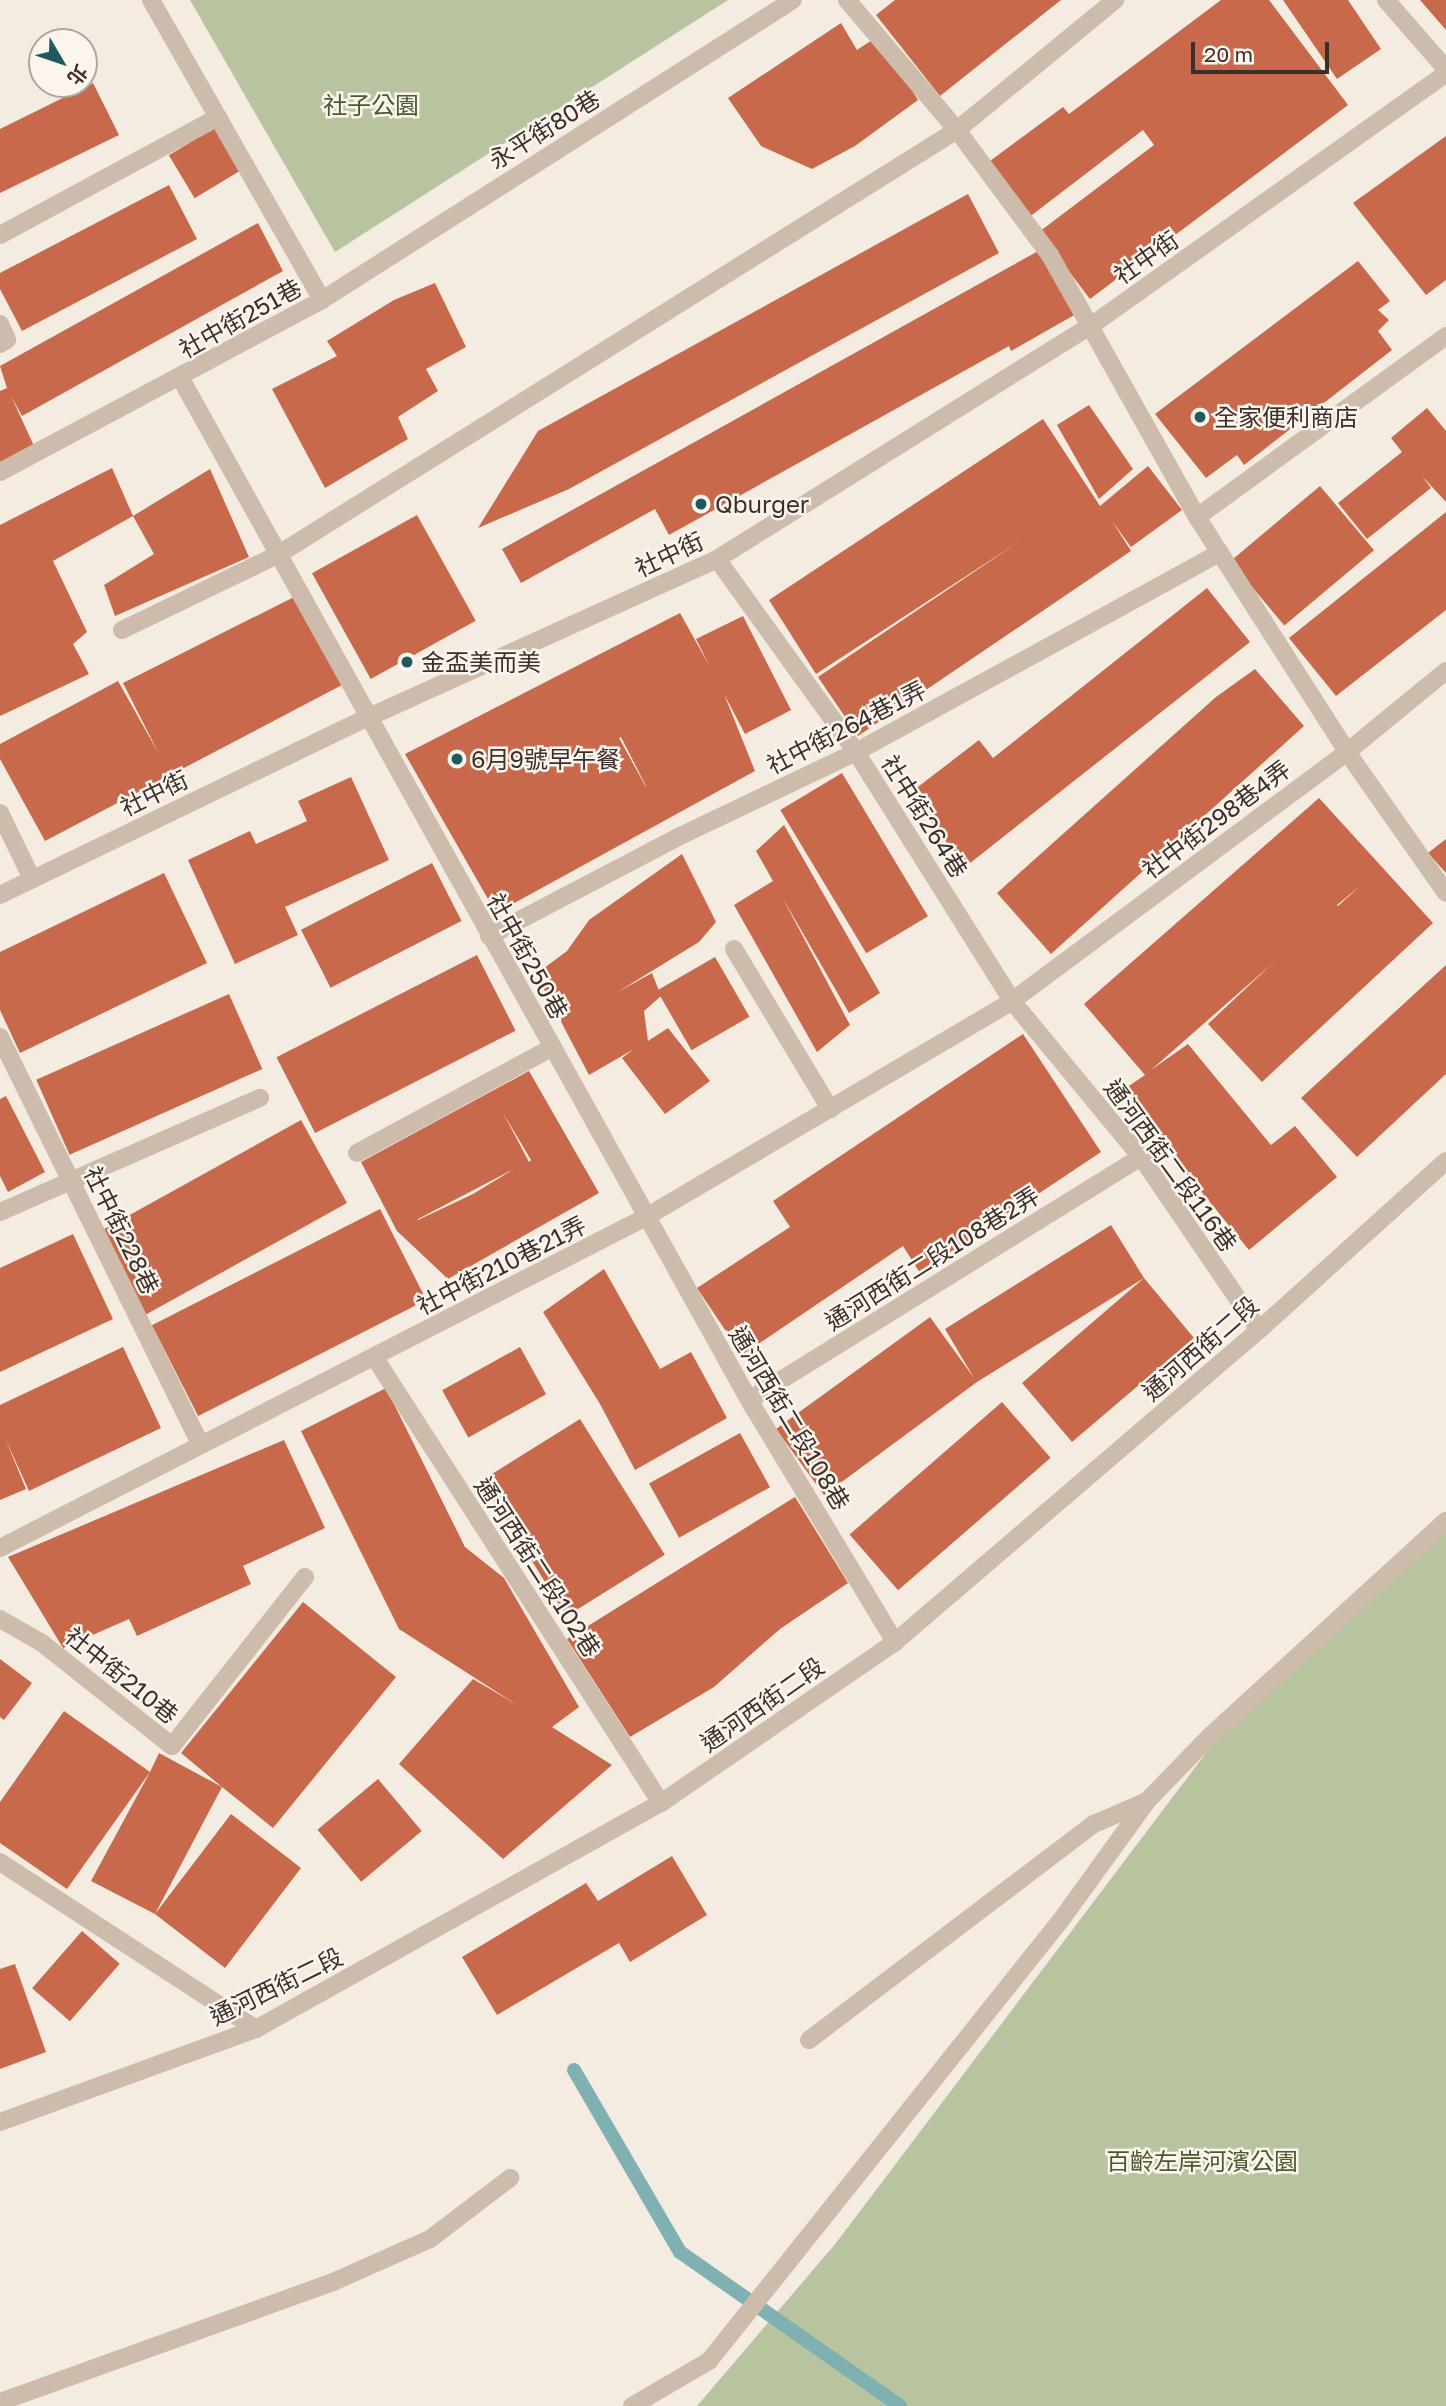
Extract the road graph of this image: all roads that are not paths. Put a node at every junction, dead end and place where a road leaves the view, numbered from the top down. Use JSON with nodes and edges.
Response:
{"nodes":[{"id":1,"x":151,"y":0,"type":"edge"},
{"id":2,"x":793,"y":0,"type":"edge"},
{"id":3,"x":847,"y":0,"type":"edge"},
{"id":4,"x":1115,"y":0,"type":"edge"},
{"id":5,"x":1386,"y":0,"type":"edge"},
{"id":6,"x":1446,"y":71,"type":"edge"},
{"id":7,"x":218,"y":117,"type":"junction"},
{"id":8,"x":957,"y":130,"type":"junction"},
{"id":9,"x":0,"y":235,"type":"edge"},
{"id":10,"x":322,"y":300,"type":"junction"},
{"id":11,"x":1091,"y":325,"type":"junction"},
{"id":12,"x":1446,"y":336,"type":"edge"},
{"id":13,"x":181,"y":379,"type":"junction"},
{"id":14,"x":0,"y":472,"type":"edge"},
{"id":15,"x":1196,"y":517,"type":"junction"},
{"id":16,"x":1220,"y":553,"type":"junction"},
{"id":17,"x":279,"y":554,"type":"junction"},
{"id":18,"x":718,"y":559,"type":"junction"},
{"id":19,"x":122,"y":630,"type":"dead end"},
{"id":20,"x":1446,"y":671,"type":"edge"},
{"id":21,"x":369,"y":717,"type":"junction"},
{"id":22,"x":856,"y":752,"type":"junction"},
{"id":23,"x":1347,"y":752,"type":"junction"},
{"id":24,"x":0,"y":813,"type":"edge"},
{"id":25,"x":32,"y":879,"type":"junction"},
{"id":26,"x":1446,"y":893,"type":"edge"},
{"id":27,"x":0,"y":895,"type":"edge"},
{"id":28,"x":489,"y":936,"type":"junction"},
{"id":29,"x":734,"y":949,"type":"dead end"},
{"id":30,"x":1012,"y":1001,"type":"junction"},
{"id":31,"x":0,"y":1037,"type":"edge"},
{"id":32,"x":551,"y":1048,"type":"junction"},
{"id":33,"x":260,"y":1098,"type":"dead end"},
{"id":34,"x":830,"y":1109,"type":"junction"},
{"id":35,"x":357,"y":1153,"type":"dead end"},
{"id":36,"x":1141,"y":1157,"type":"junction"},
{"id":37,"x":1446,"y":1161,"type":"edge"},
{"id":38,"x":71,"y":1182,"type":"junction"},
{"id":39,"x":0,"y":1212,"type":"edge"},
{"id":40,"x":646,"y":1217,"type":"junction"},
{"id":41,"x":1259,"y":1330,"type":"junction"},
{"id":42,"x":375,"y":1358,"type":"junction"},
{"id":43,"x":749,"y":1400,"type":"junction"},
{"id":44,"x":200,"y":1444,"type":"junction"},
{"id":45,"x":1446,"y":1521,"type":"edge"},
{"id":46,"x":0,"y":1548,"type":"edge"},
{"id":47,"x":305,"y":1577,"type":"dead end"},
{"id":48,"x":0,"y":1619,"type":"edge"},
{"id":49,"x":895,"y":1642,"type":"junction"},
{"id":50,"x":1147,"y":1800,"type":"junction"},
{"id":51,"x":661,"y":1803,"type":"junction"},
{"id":52,"x":0,"y":1862,"type":"edge"},
{"id":53,"x":256,"y":2029,"type":"junction"},
{"id":54,"x":809,"y":2040,"type":"dead end"},
{"id":55,"x":0,"y":2122,"type":"edge"},
{"id":56,"x":510,"y":2178,"type":"dead end"},
{"id":57,"x":0,"y":2402,"type":"edge"},
{"id":58,"x":632,"y":2406,"type":"edge"}],
"edges":[{"from":1,"to":7,"type":"street","name":"社中街251巷"},
{"from":2,"to":10,"type":"street","name":"永平街80巷"},
{"from":3,"to":8,"type":"street"},
{"from":4,"to":8,"type":"street"},
{"from":5,"to":6,"type":"street"},
{"from":6,"to":11,"type":"street","name":"社中街"},
{"from":7,"to":9,"type":"street"},
{"from":7,"to":10,"type":"street","name":"社中街251巷"},
{"from":8,"to":11,"type":"street"},
{"from":8,"to":17,"type":"street"},
{"from":10,"to":13,"type":"street","name":"社中街251巷"},
{"from":11,"to":15,"type":"street"},
{"from":11,"to":18,"type":"street","name":"社中街"},
{"from":12,"to":15,"type":"street"},
{"from":13,"to":14,"type":"street"},
{"from":13,"to":17,"type":"street","name":"社中街251巷"},
{"from":15,"to":16,"type":"street"},
{"from":16,"to":22,"type":"street","name":"社中街264巷1弄"},
{"from":16,"to":23,"type":"street"},
{"from":17,"to":19,"type":"street"},
{"from":17,"to":21,"type":"street","name":"社中街251巷"},
{"from":18,"to":21,"type":"street","name":"社中街"},
{"from":18,"to":22,"type":"street","name":"社中街264巷"},
{"from":20,"to":23,"type":"street","name":"社中街298巷4弄"},
{"from":21,"to":25,"type":"street","name":"社中街"},
{"from":21,"to":28,"type":"street","name":"社中街250巷"},
{"from":22,"to":28,"type":"street","name":"社中街264巷1弄"},
{"from":22,"to":30,"type":"street","name":"社中街264巷"},
{"from":23,"to":26,"type":"street"},
{"from":23,"to":30,"type":"street","name":"社中街298巷4弄"},
{"from":24,"to":25,"type":"street"},
{"from":25,"to":27,"type":"street","name":"社中街"},
{"from":28,"to":32,"type":"street","name":"社中街250巷"},
{"from":29,"to":34,"type":"street"},
{"from":30,"to":34,"type":"street","name":"社中街210巷21弄"},
{"from":30,"to":36,"type":"street","name":"通河西街二段116巷"},
{"from":31,"to":38,"type":"street","name":"社中街228巷"},
{"from":32,"to":35,"type":"street"},
{"from":32,"to":40,"type":"street","name":"社中街250巷"},
{"from":33,"to":38,"type":"street"},
{"from":34,"to":40,"type":"street","name":"社中街210巷21弄"},
{"from":36,"to":41,"type":"street","name":"通河西街二段116巷"},
{"from":36,"to":43,"type":"street","name":"通河西街二段108巷2弄"},
{"from":37,"to":41,"type":"street","name":"通河西街二段"},
{"from":38,"to":39,"type":"street"},
{"from":38,"to":44,"type":"street","name":"社中街228巷"},
{"from":40,"to":42,"type":"street","name":"社中街210巷21弄"},
{"from":40,"to":43,"type":"street","name":"通河西街二段108巷"},
{"from":41,"to":49,"type":"street","name":"通河西街二段"},
{"from":42,"to":44,"type":"street","name":"社中街210巷21弄"},
{"from":42,"to":51,"type":"street","name":"通河西街二段102巷"},
{"from":43,"to":49,"type":"street","name":"通河西街二段108巷"},
{"from":44,"to":46,"type":"street","name":"社中街210巷21弄"},
{"from":45,"to":50,"type":"street"},
{"from":47,"to":48,"type":"street","name":"社中街210巷"},
{"from":49,"to":51,"type":"street","name":"通河西街二段"},
{"from":50,"to":54,"type":"street"},
{"from":50,"to":58,"type":"street"},
{"from":51,"to":53,"type":"street","name":"通河西街二段"},
{"from":52,"to":53,"type":"street"},
{"from":53,"to":55,"type":"street","name":"通河西街二段"},
{"from":56,"to":57,"type":"street"}]}
